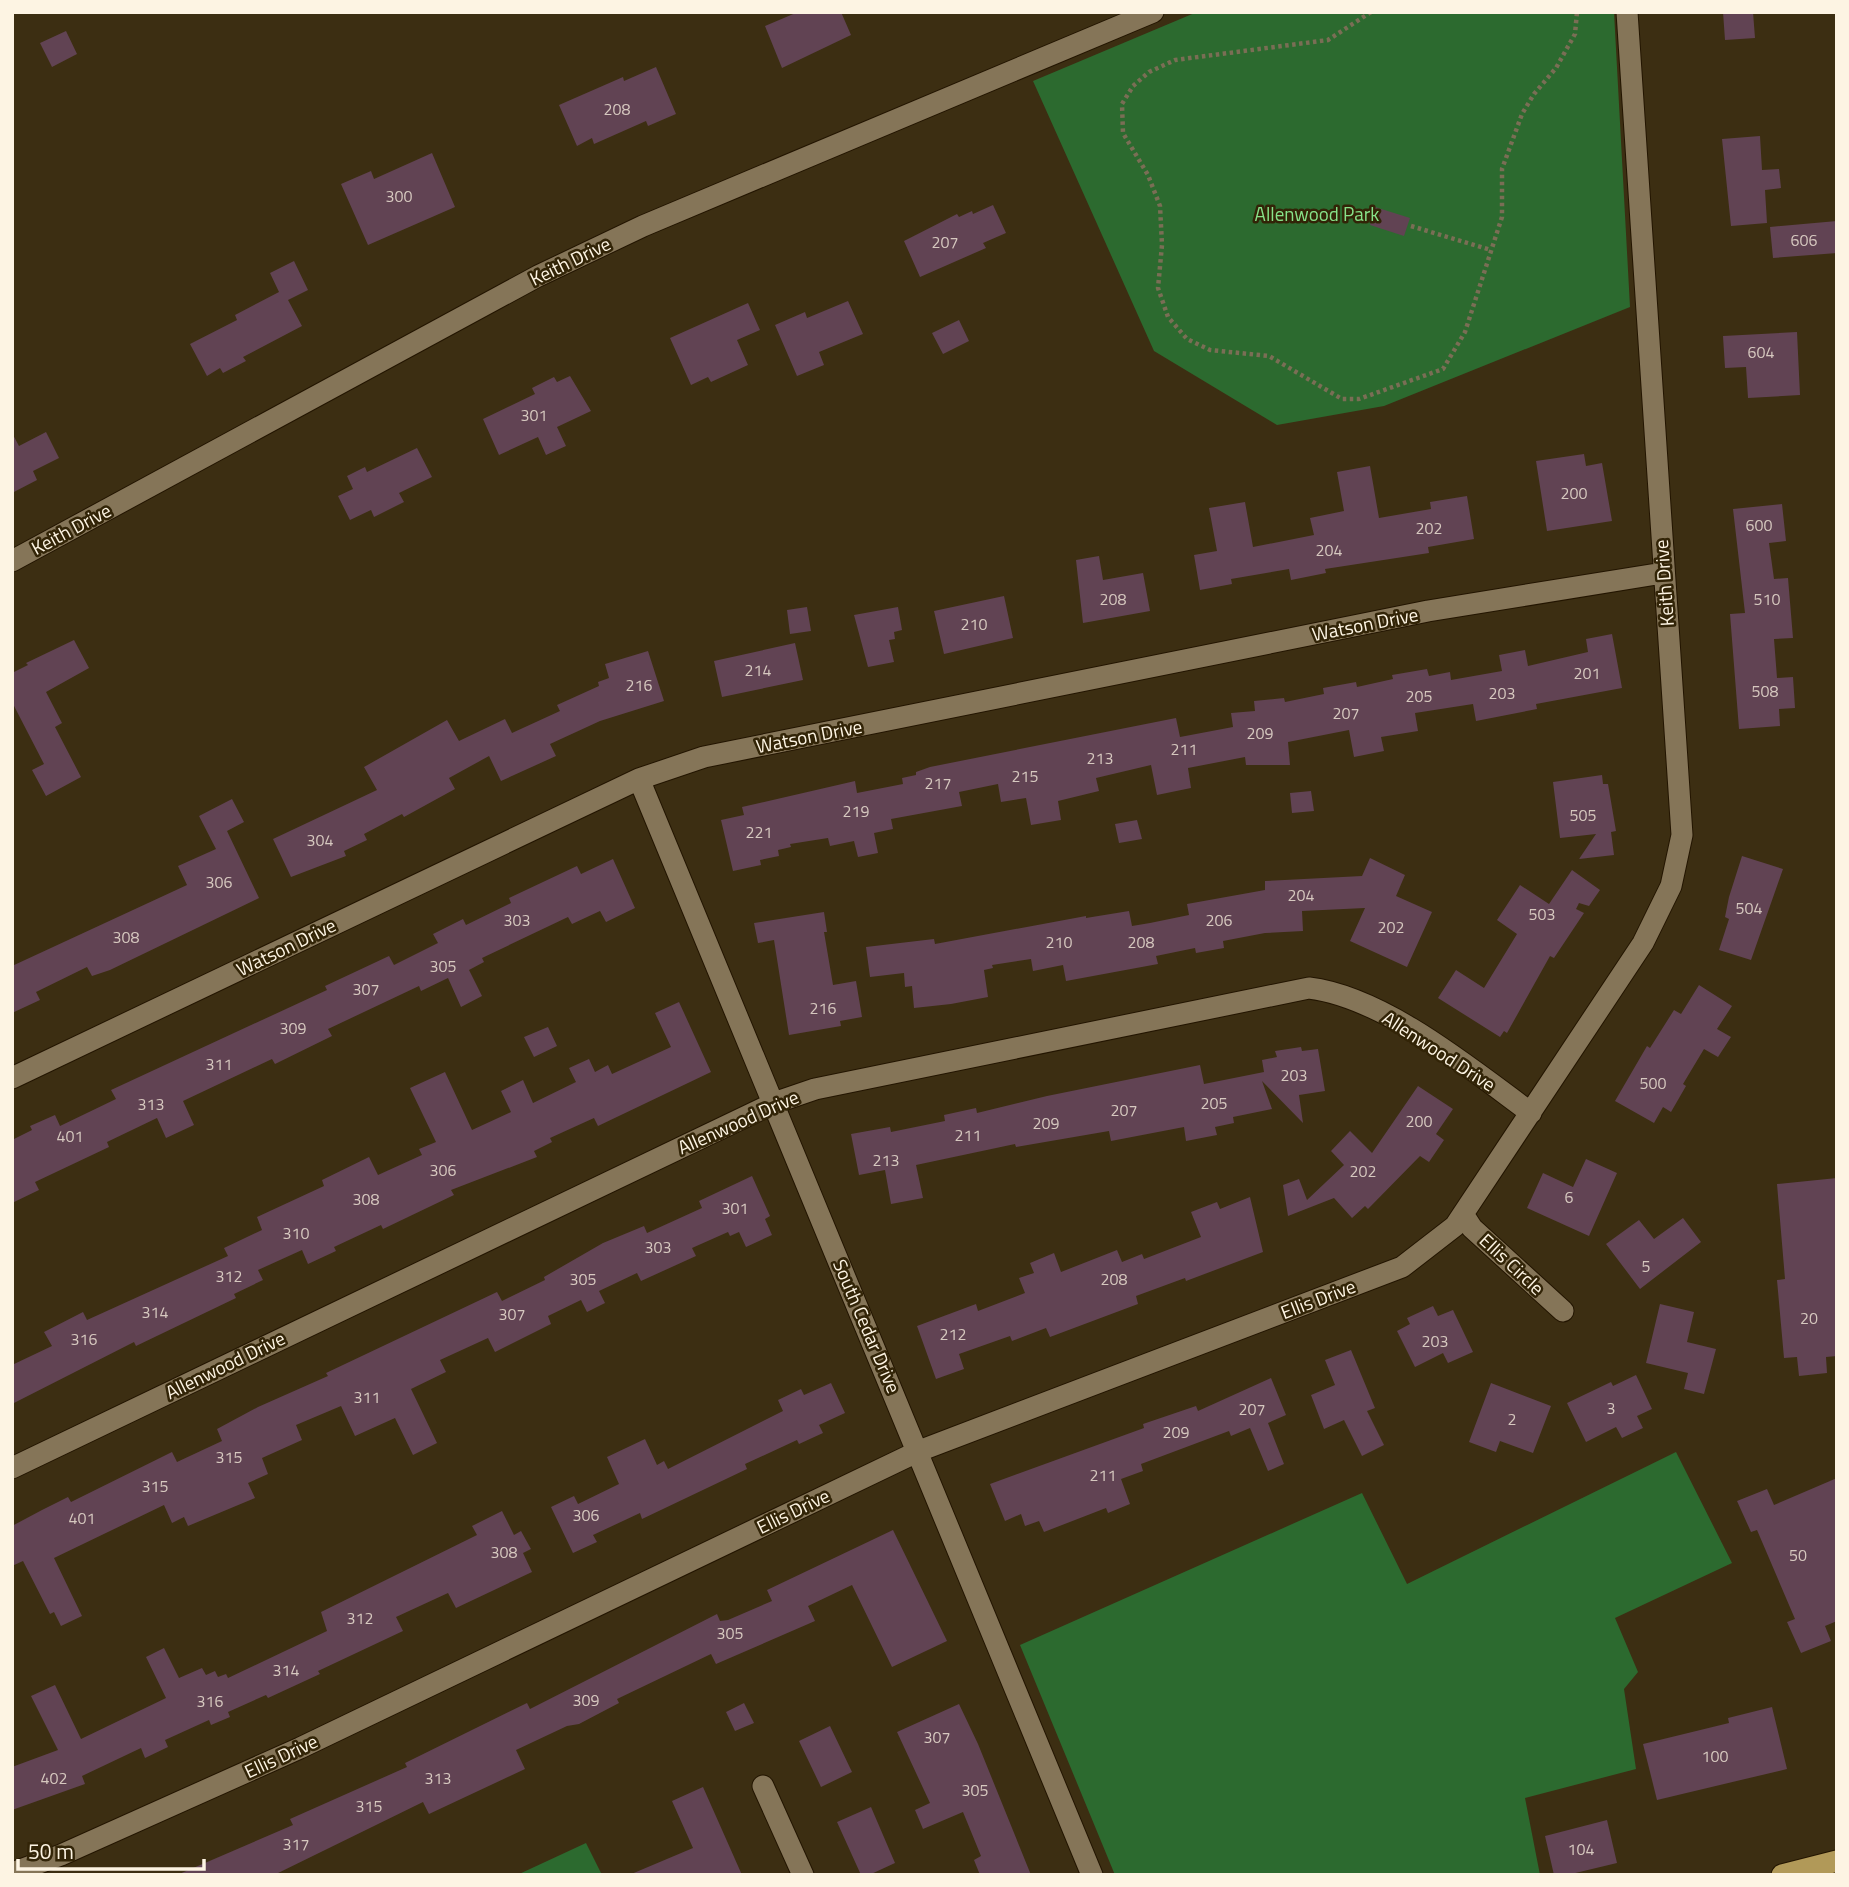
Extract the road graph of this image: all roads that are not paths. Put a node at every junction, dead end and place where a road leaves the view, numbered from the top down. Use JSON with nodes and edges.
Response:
{"nodes":[{"id":1,"x":1153,"y":12,"type":"edge"},
{"id":2,"x":1627,"y":12,"type":"edge"},
{"id":3,"x":12,"y":561,"type":"edge"},
{"id":4,"x":1663,"y":573,"type":"junction"},
{"id":5,"x":639,"y":779,"type":"junction"},
{"id":6,"x":12,"y":1078,"type":"edge"},
{"id":7,"x":774,"y":1103,"type":"junction"},
{"id":8,"x":1531,"y":1113,"type":"junction"},
{"id":9,"x":1463,"y":1214,"type":"junction"},
{"id":10,"x":1563,"y":1311,"type":"dead end"},
{"id":11,"x":919,"y":1451,"type":"junction"},
{"id":12,"x":12,"y":1468,"type":"edge"},
{"id":13,"x":764,"y":1786,"type":"dead end"},
{"id":14,"x":1837,"y":1861,"type":"edge"},
{"id":15,"x":12,"y":1872,"type":"edge"},
{"id":16,"x":803,"y":1875,"type":"edge"},
{"id":17,"x":1093,"y":1875,"type":"edge"},
{"id":18,"x":1782,"y":1875,"type":"edge"}],
"edges":[{"from":1,"to":3,"type":"street","name":"Keith Drive"},
{"from":2,"to":4,"type":"street","name":"Keith Drive"},
{"from":4,"to":5,"type":"street","name":"Watson Drive"},
{"from":4,"to":8,"type":"street","name":"Keith Drive"},
{"from":5,"to":6,"type":"street","name":"Watson Drive"},
{"from":5,"to":7,"type":"street","name":"South Cedar Drive"},
{"from":7,"to":8,"type":"street","name":"Allenwood Drive"},
{"from":7,"to":11,"type":"street","name":"South Cedar Drive"},
{"from":7,"to":12,"type":"street","name":"Allenwood Drive"},
{"from":8,"to":9,"type":"street","name":"Ellis Drive"},
{"from":9,"to":10,"type":"street","name":"Ellis Circle"},
{"from":9,"to":11,"type":"street","name":"Ellis Drive"},
{"from":11,"to":15,"type":"street","name":"Ellis Drive"},
{"from":11,"to":17,"type":"street","name":"South Cedar Drive"},
{"from":13,"to":16,"type":"street"},
{"from":14,"to":18,"type":"main road"}]}
